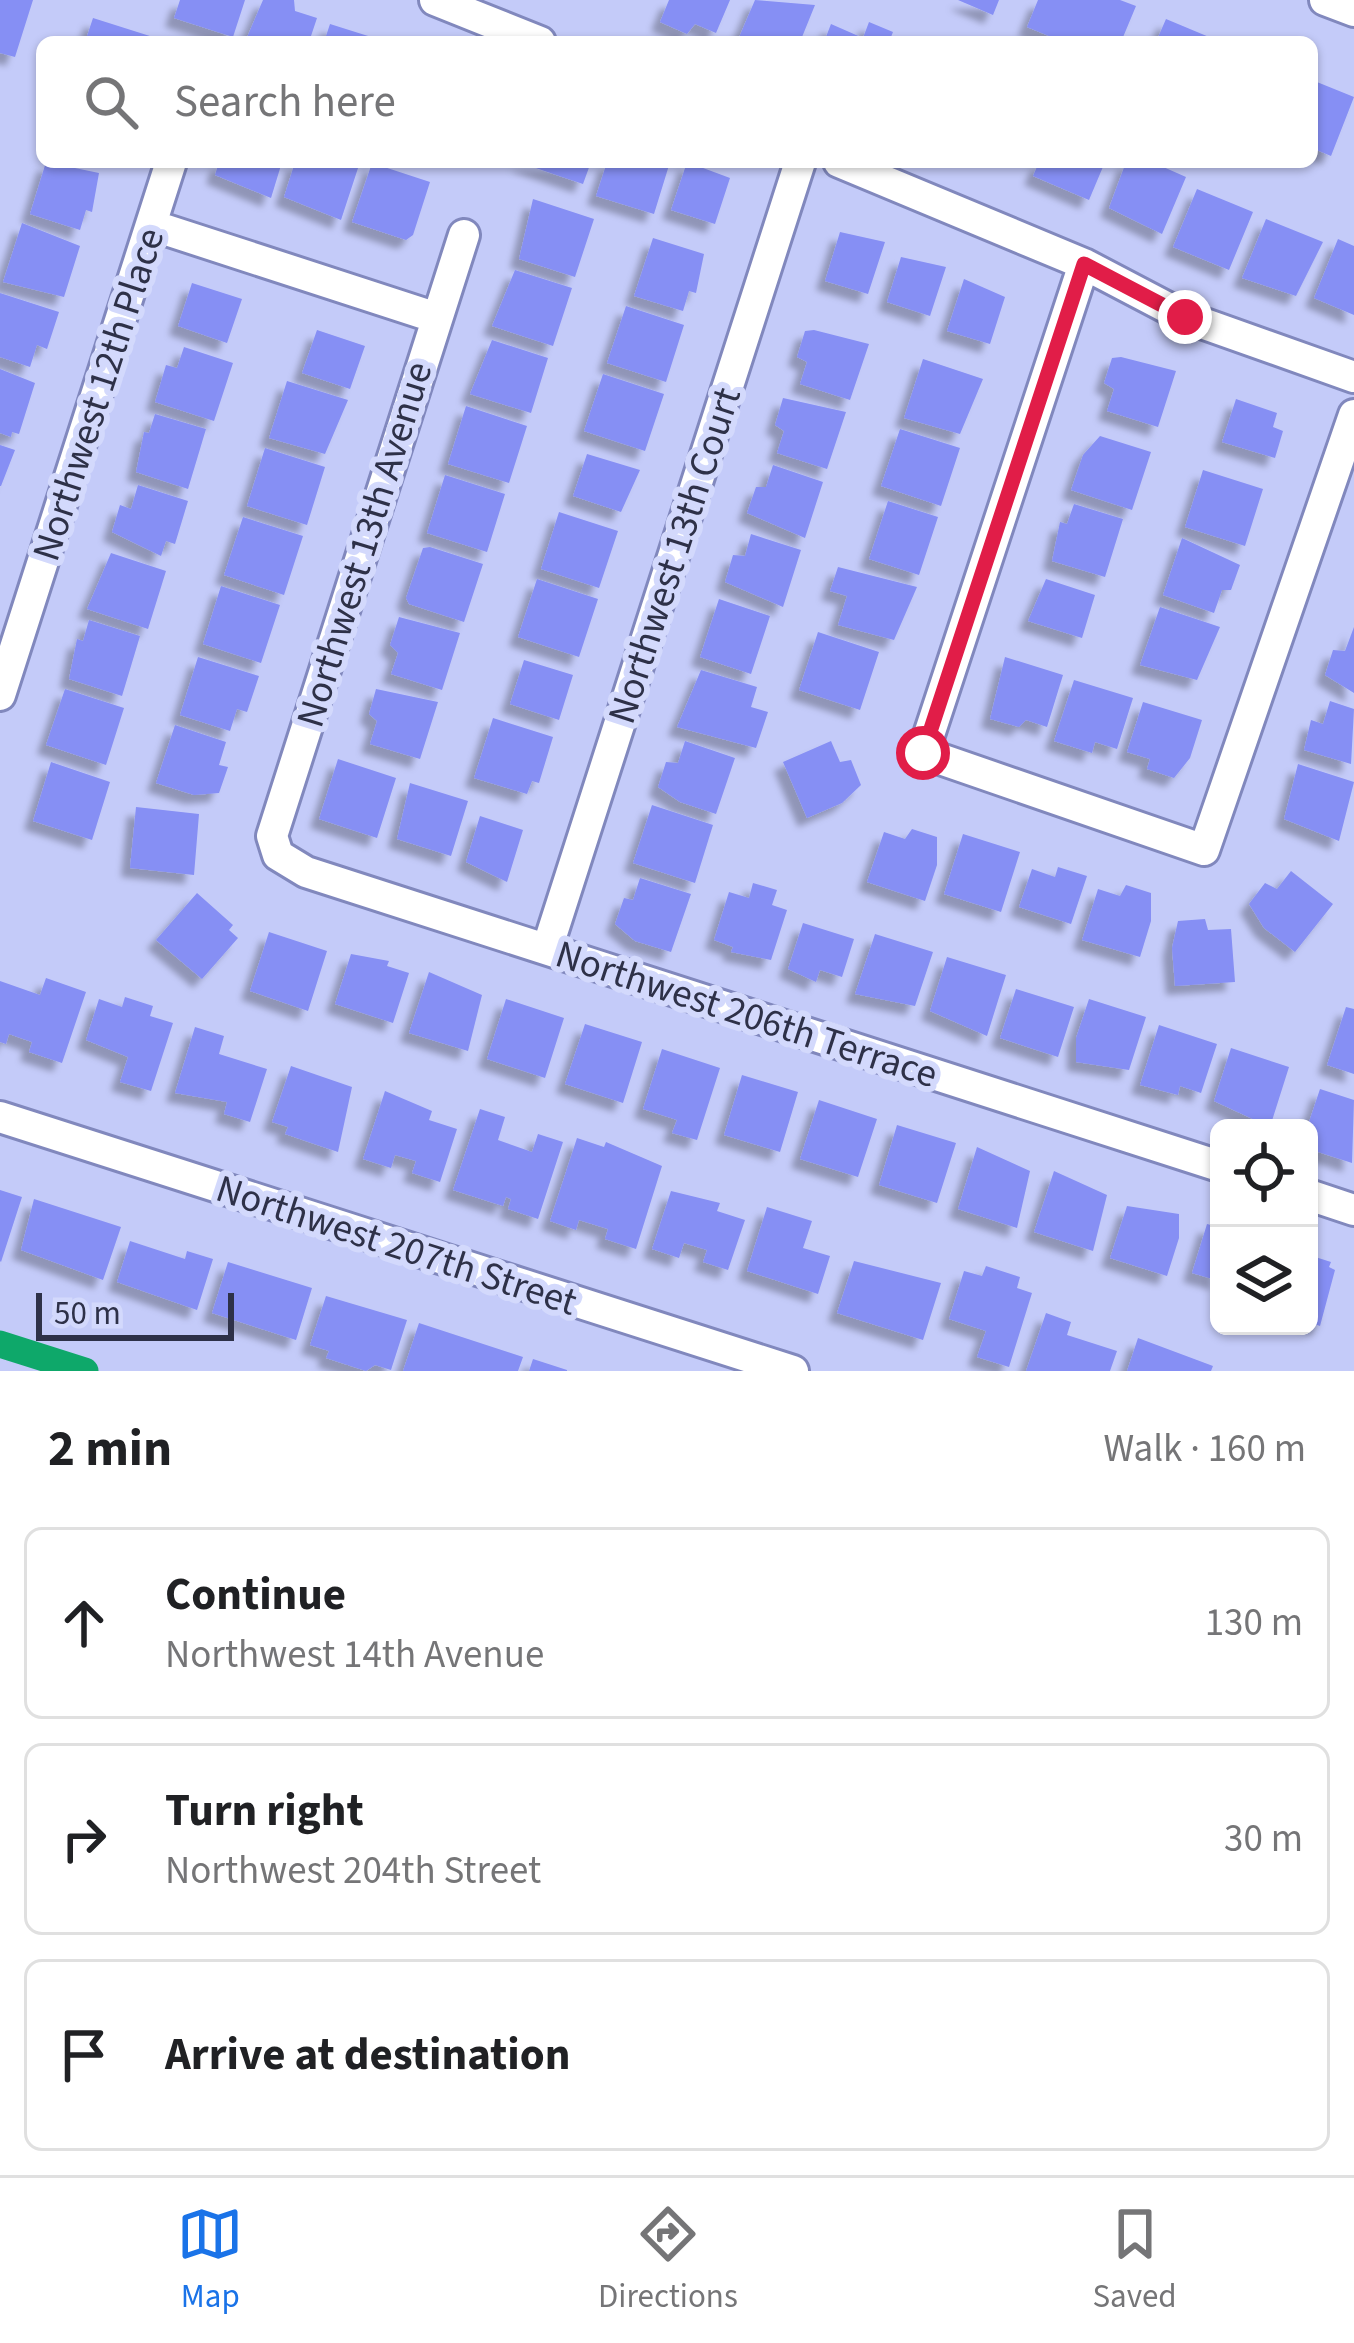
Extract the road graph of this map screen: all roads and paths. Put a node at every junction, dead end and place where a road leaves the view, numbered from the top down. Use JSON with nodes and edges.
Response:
{"nodes":[{"id":1,"x":435,"y":0,"type":"edge"},
{"id":2,"x":1325,"y":0,"type":"edge"},
{"id":3,"x":1354,"y":11,"type":"edge"},
{"id":4,"x":525,"y":36,"type":"edge"},
{"id":5,"x":169,"y":168,"type":"edge"},
{"id":6,"x":798,"y":168,"type":"edge"},
{"id":7,"x":852,"y":168,"type":"edge"},
{"id":8,"x":151,"y":225,"type":"junction"},
{"id":9,"x":464,"y":235,"type":"dead end"},
{"id":10,"x":1084,"y":264,"type":"junction"},
{"id":11,"x":434,"y":317,"type":"junction"},
{"id":12,"x":1354,"y":377,"type":"edge"},
{"id":13,"x":1354,"y":415,"type":"edge"},
{"id":14,"x":0,"y":695,"type":"edge"},
{"id":15,"x":278,"y":855,"type":"joint"},
{"id":16,"x":547,"y":949,"type":"junction"},
{"id":17,"x":0,"y":1117,"type":"edge"},
{"id":18,"x":1210,"y":1163,"type":"edge"},
{"id":19,"x":1318,"y":1198,"type":"edge"},
{"id":20,"x":1354,"y":1210,"type":"edge"},
{"id":21,"x":793,"y":1371,"type":"edge"}],
"edges":[{"from":1,"to":4,"type":"street"},
{"from":2,"to":3,"type":"street"},
{"from":5,"to":8,"type":"street","name":"Northwest 12th Place"},
{"from":6,"to":16,"type":"street","name":"Northwest 13th Court"},
{"from":7,"to":10,"type":"street"},
{"from":8,"to":11,"type":"street"},
{"from":8,"to":14,"type":"street","name":"Northwest 12th Place"},
{"from":9,"to":11,"type":"street","name":"Northwest 13th Avenue"},
{"from":10,"to":12,"type":"street"},
{"from":10,"to":13,"type":"street"},
{"from":11,"to":15,"type":"street","name":"Northwest 13th Avenue"},
{"from":15,"to":16,"type":"street","name":"Northwest 206th Terrace"},
{"from":16,"to":18,"type":"street","name":"Northwest 206th Terrace"},
{"from":17,"to":21,"type":"street","name":"Northwest 207th Street"},
{"from":19,"to":20,"type":"street"}]}
